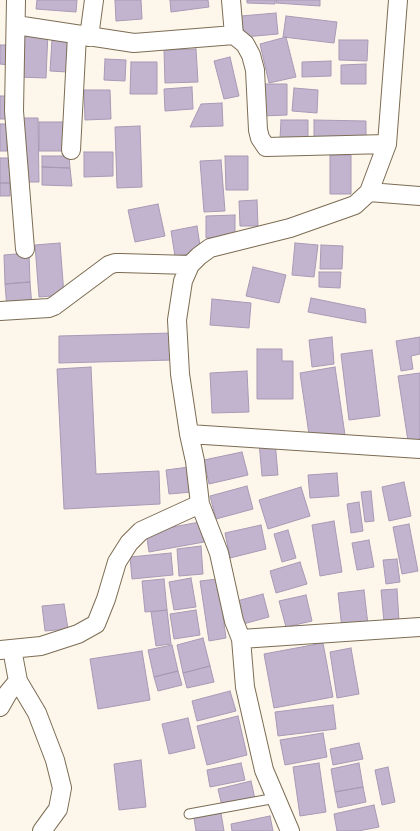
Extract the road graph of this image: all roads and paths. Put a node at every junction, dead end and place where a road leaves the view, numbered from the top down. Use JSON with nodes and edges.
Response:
{"nodes":[{"id":1,"x":16,"y":0,"type":"edge"},
{"id":2,"x":94,"y":0,"type":"edge"},
{"id":3,"x":231,"y":0,"type":"edge"},
{"id":4,"x":398,"y":0,"type":"edge"},
{"id":5,"x":16,"y":25,"type":"junction"},
{"id":6,"x":234,"y":35,"type":"junction"},
{"id":7,"x":83,"y":36,"type":"junction"},
{"id":8,"x":7,"y":88,"type":"edge"},
{"id":9,"x":387,"y":144,"type":"junction"},
{"id":10,"x":71,"y":150,"type":"dead end"},
{"id":11,"x":369,"y":192,"type":"junction"},
{"id":12,"x":420,"y":196,"type":"edge"},
{"id":13,"x":24,"y":249,"type":"dead end"},
{"id":14,"x":190,"y":265,"type":"junction"},
{"id":15,"x":0,"y":311,"type":"edge"},
{"id":16,"x":188,"y":434,"type":"junction"},
{"id":17,"x":420,"y":449,"type":"edge"},
{"id":18,"x":200,"y":504,"type":"junction"},
{"id":19,"x":420,"y":627,"type":"edge"},
{"id":20,"x":241,"y":639,"type":"junction"},
{"id":21,"x":6,"y":649,"type":"edge"},
{"id":22,"x":18,"y":681,"type":"junction"},
{"id":23,"x":0,"y":707,"type":"edge"},
{"id":24,"x":276,"y":798,"type":"junction"},
{"id":25,"x":189,"y":814,"type":"dead end"},
{"id":26,"x":42,"y":831,"type":"edge"},
{"id":27,"x":290,"y":831,"type":"edge"}],
"edges":[{"from":1,"to":5,"type":"street"},
{"from":2,"to":7,"type":"street"},
{"from":3,"to":6,"type":"street"},
{"from":4,"to":9,"type":"street"},
{"from":5,"to":7,"type":"street"},
{"from":5,"to":8,"type":"street"},
{"from":6,"to":7,"type":"street"},
{"from":6,"to":9,"type":"street"},
{"from":7,"to":10,"type":"street"},
{"from":8,"to":13,"type":"street"},
{"from":9,"to":11,"type":"street"},
{"from":11,"to":12,"type":"street"},
{"from":11,"to":14,"type":"street"},
{"from":14,"to":15,"type":"street"},
{"from":14,"to":16,"type":"street"},
{"from":16,"to":17,"type":"street"},
{"from":16,"to":18,"type":"street"},
{"from":18,"to":20,"type":"street"},
{"from":18,"to":21,"type":"street"},
{"from":19,"to":20,"type":"street"},
{"from":20,"to":24,"type":"street"},
{"from":21,"to":22,"type":"street"},
{"from":22,"to":23,"type":"street"},
{"from":22,"to":26,"type":"street"},
{"from":24,"to":25,"type":"lane"},
{"from":24,"to":27,"type":"street"}]}
